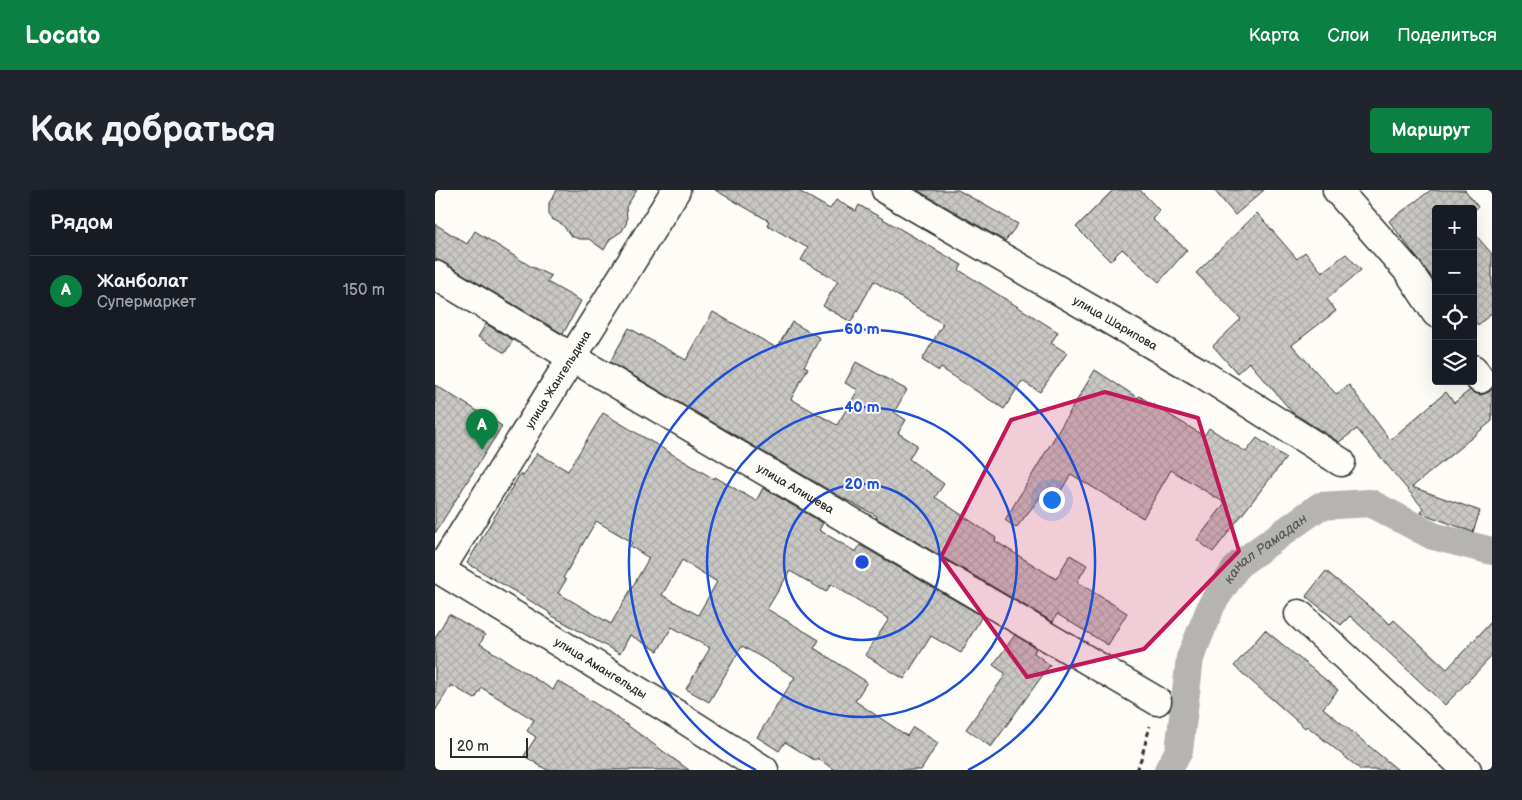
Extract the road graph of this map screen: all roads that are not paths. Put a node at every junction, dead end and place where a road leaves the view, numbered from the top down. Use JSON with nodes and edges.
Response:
{"nodes":[{"id":1,"x":676,"y":190,"type":"edge"},
{"id":2,"x":885,"y":190,"type":"edge"},
{"id":3,"x":1337,"y":190,"type":"edge"},
{"id":4,"x":435,"y":275,"type":"edge"},
{"id":5,"x":1432,"y":307,"type":"edge"},
{"id":6,"x":573,"y":358,"type":"junction"},
{"id":7,"x":1341,"y":462,"type":"dead end"},
{"id":8,"x":437,"y":569,"type":"edge"},
{"id":9,"x":1299,"y":614,"type":"dead end"},
{"id":10,"x":1157,"y":701,"type":"road end"},
{"id":11,"x":764,"y":770,"type":"edge"},
{"id":12,"x":1467,"y":770,"type":"edge"}],
"edges":[{"from":1,"to":6,"type":"street","name":"улица Жангельдина"},
{"from":2,"to":7,"type":"street","name":"улица Шарипова"},
{"from":3,"to":5,"type":"street"},
{"from":4,"to":6,"type":"street","name":"улица Алишева"},
{"from":6,"to":8,"type":"street","name":"улица Жангельдина"},
{"from":6,"to":10,"type":"street","name":"улица Алишева"},
{"from":8,"to":11,"type":"street","name":"улица Амангельды"},
{"from":9,"to":12,"type":"street"}]}
